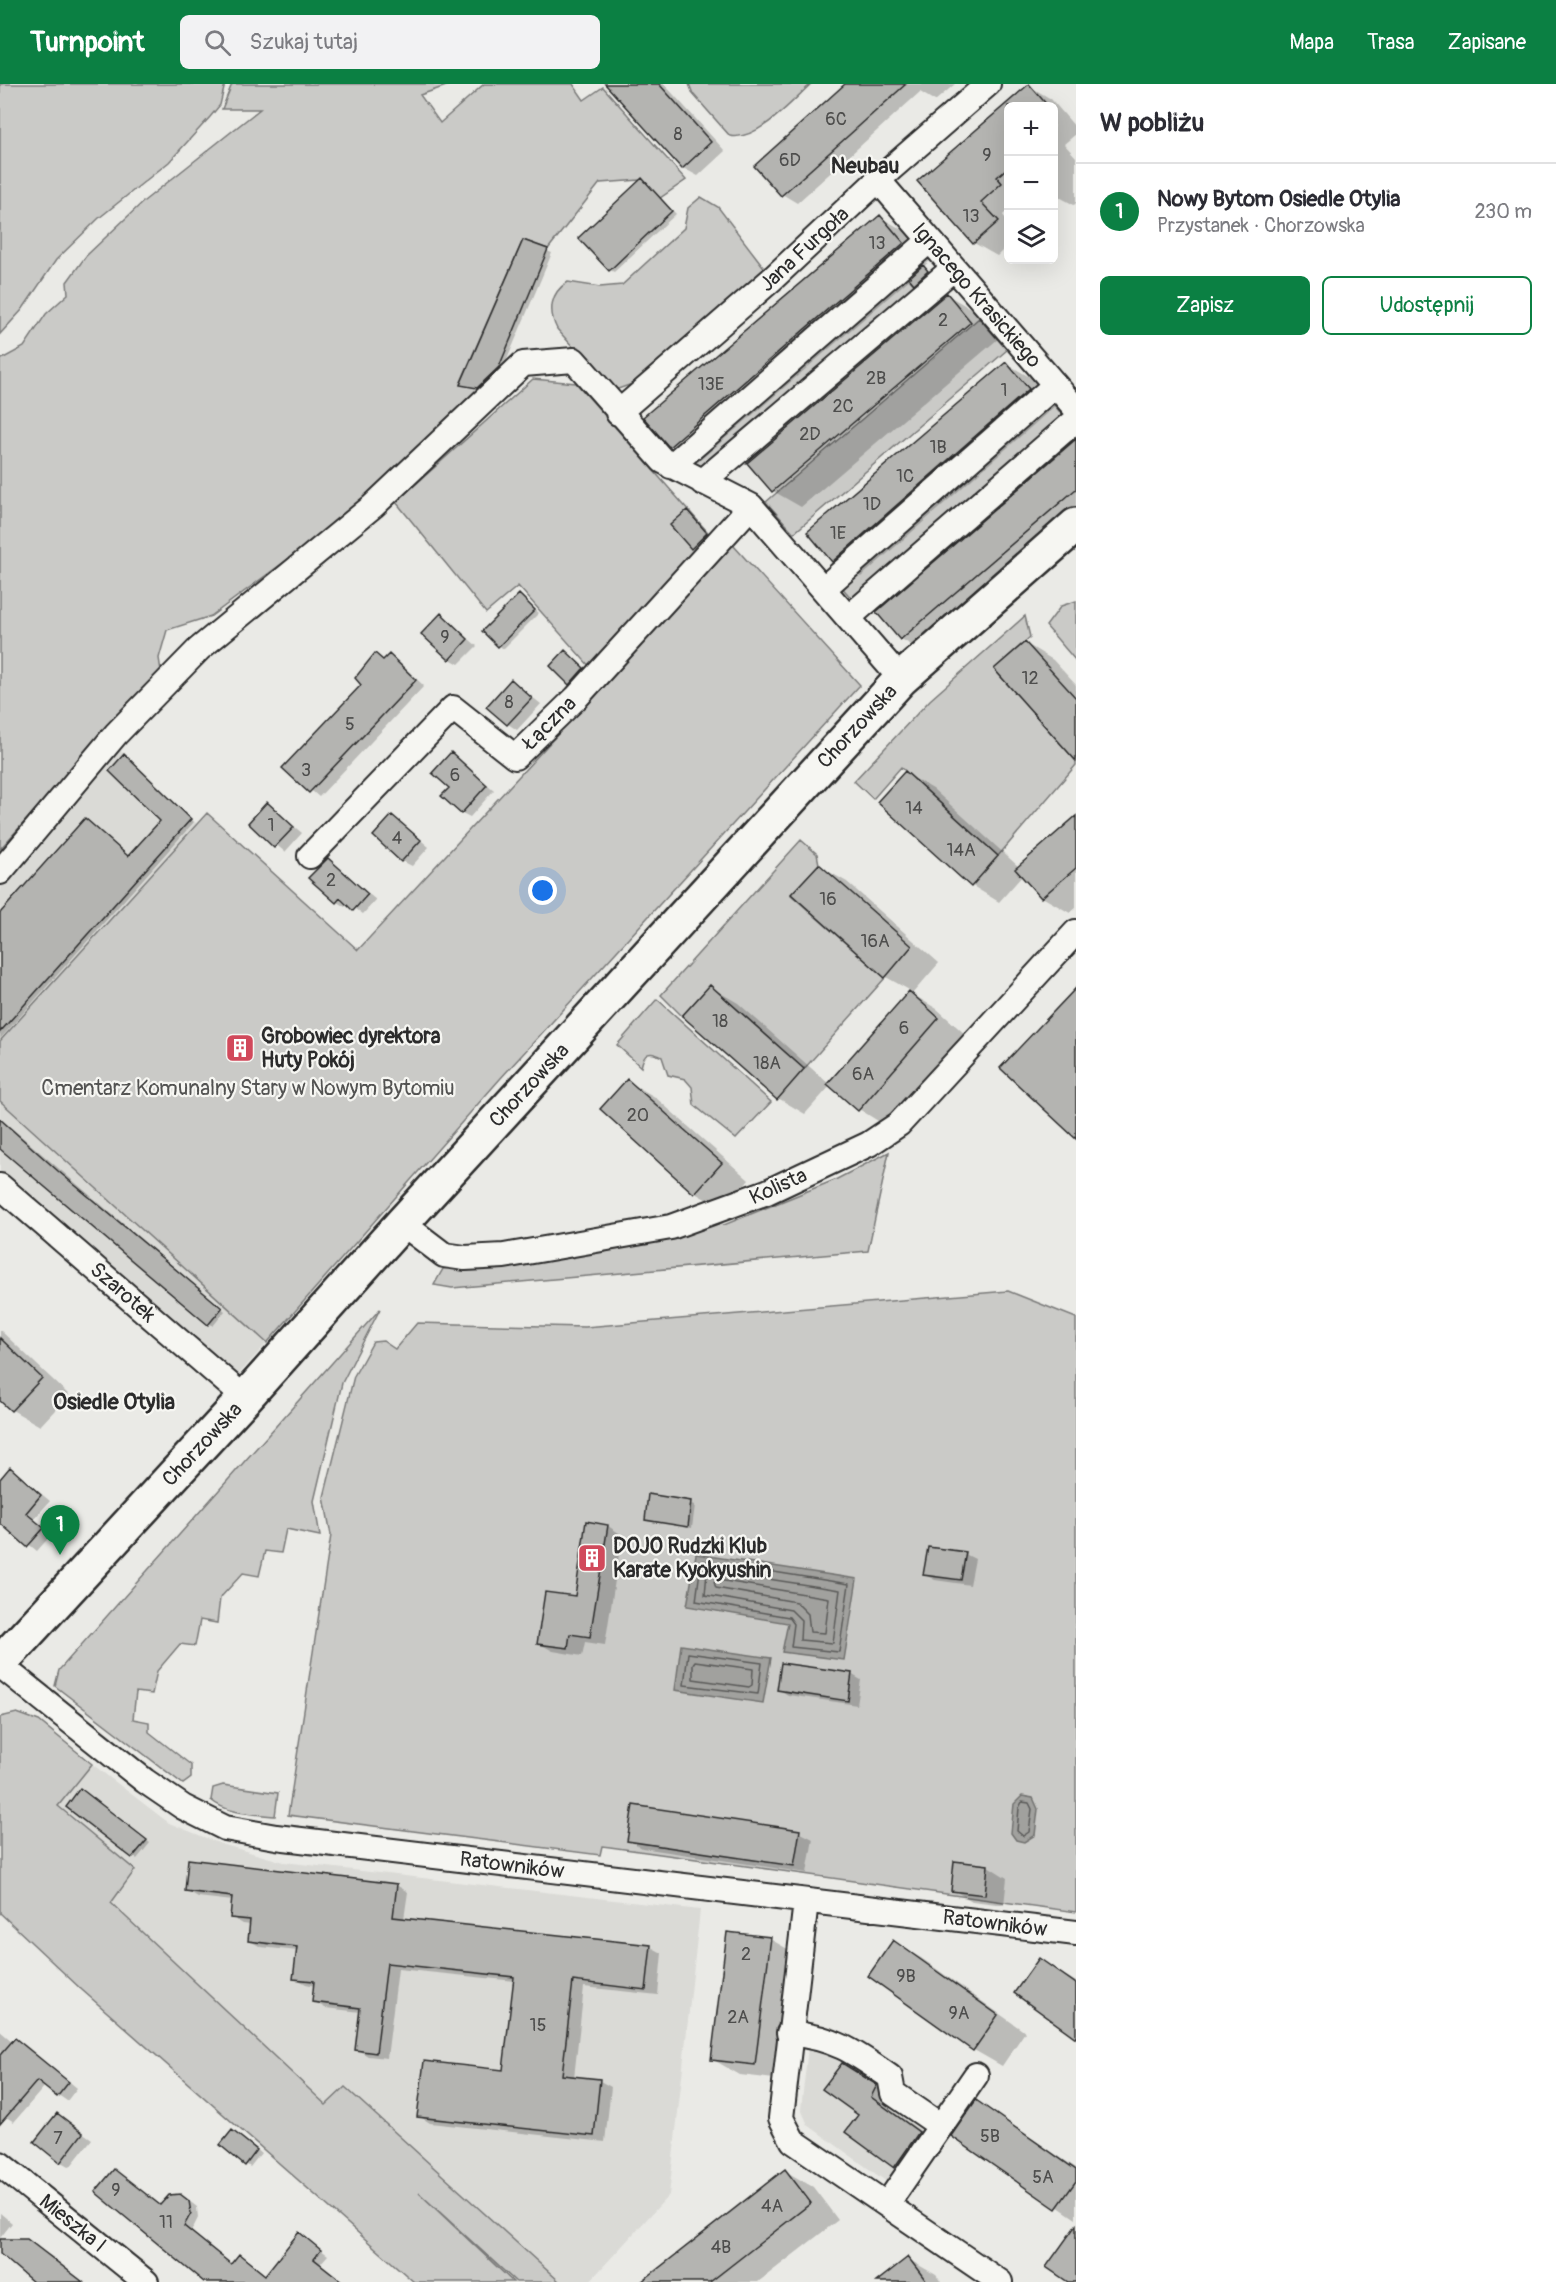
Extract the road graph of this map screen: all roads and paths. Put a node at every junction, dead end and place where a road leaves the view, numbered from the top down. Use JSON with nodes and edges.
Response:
{"nodes":[{"id":1,"x":988,"y":84,"type":"edge"},
{"id":2,"x":878,"y":180,"type":"junction"},
{"id":3,"x":930,"y":240,"type":"junction"},
{"id":4,"x":954,"y":268,"type":"junction"},
{"id":5,"x":1055,"y":385,"type":"junction"},
{"id":6,"x":1076,"y":409,"type":"edge"},
{"id":7,"x":618,"y":412,"type":"junction"},
{"id":8,"x":1076,"y":420,"type":"edge"},
{"id":9,"x":671,"y":466,"type":"junction"},
{"id":10,"x":702,"y":482,"type":"junction"},
{"id":11,"x":751,"y":506,"type":"junction"},
{"id":12,"x":1076,"y":525,"type":"edge"},
{"id":13,"x":824,"y":590,"type":"junction"},
{"id":14,"x":848,"y":618,"type":"junction"},
{"id":15,"x":901,"y":679,"type":"junction"},
{"id":16,"x":310,"y":856,"type":"dead end"},
{"id":17,"x":0,"y":872,"type":"edge"},
{"id":18,"x":1076,"y":932,"type":"edge"},
{"id":19,"x":0,"y":1186,"type":"edge"},
{"id":20,"x":402,"y":1223,"type":"junction"},
{"id":21,"x":245,"y":1398,"type":"junction"},
{"id":22,"x":0,"y":1664,"type":"edge"},
{"id":23,"x":806,"y":1901,"type":"junction"},
{"id":24,"x":1076,"y":1933,"type":"edge"},
{"id":25,"x":789,"y":2033,"type":"junction"},
{"id":26,"x":976,"y":2075,"type":"dead end"},
{"id":27,"x":941,"y":2126,"type":"junction"},
{"id":28,"x":0,"y":2164,"type":"edge"},
{"id":29,"x":887,"y":2204,"type":"junction"},
{"id":30,"x":146,"y":2282,"type":"edge"},
{"id":31,"x":1000,"y":2282,"type":"edge"}],
"edges":[{"from":1,"to":2,"type":"street","name":"Jana Furgoła"},
{"from":2,"to":3,"type":"street","name":"Ignacego Krasickiego"},
{"from":2,"to":7,"type":"street","name":"Jana Furgoła"},
{"from":3,"to":4,"type":"street","name":"Ignacego Krasickiego"},
{"from":3,"to":9,"type":"street"},
{"from":4,"to":5,"type":"street","name":"Ignacego Krasickiego"},
{"from":4,"to":10,"type":"street"},
{"from":5,"to":6,"type":"street","name":"Ignacego Krasickiego"},
{"from":5,"to":13,"type":"street"},
{"from":7,"to":9,"type":"street"},
{"from":7,"to":17,"type":"street"},
{"from":8,"to":14,"type":"street"},
{"from":9,"to":10,"type":"street"},
{"from":10,"to":11,"type":"street"},
{"from":11,"to":13,"type":"street"},
{"from":11,"to":16,"type":"street","name":"Łączna"},
{"from":12,"to":15,"type":"street","name":"Chorzowska"},
{"from":13,"to":14,"type":"street"},
{"from":14,"to":15,"type":"street"},
{"from":15,"to":20,"type":"street","name":"Chorzowska"},
{"from":18,"to":20,"type":"street","name":"Kolista"},
{"from":19,"to":21,"type":"street","name":"Szarotek"},
{"from":20,"to":21,"type":"street","name":"Chorzowska"},
{"from":21,"to":22,"type":"street","name":"Chorzowska"},
{"from":22,"to":23,"type":"street","name":"Ratowników"},
{"from":23,"to":24,"type":"street","name":"Ratowników"},
{"from":23,"to":25,"type":"street"},
{"from":25,"to":27,"type":"street"},
{"from":25,"to":29,"type":"street"},
{"from":26,"to":27,"type":"street"},
{"from":27,"to":29,"type":"street"},
{"from":28,"to":30,"type":"street","name":"Mieszka I"},
{"from":29,"to":31,"type":"street"}]}
